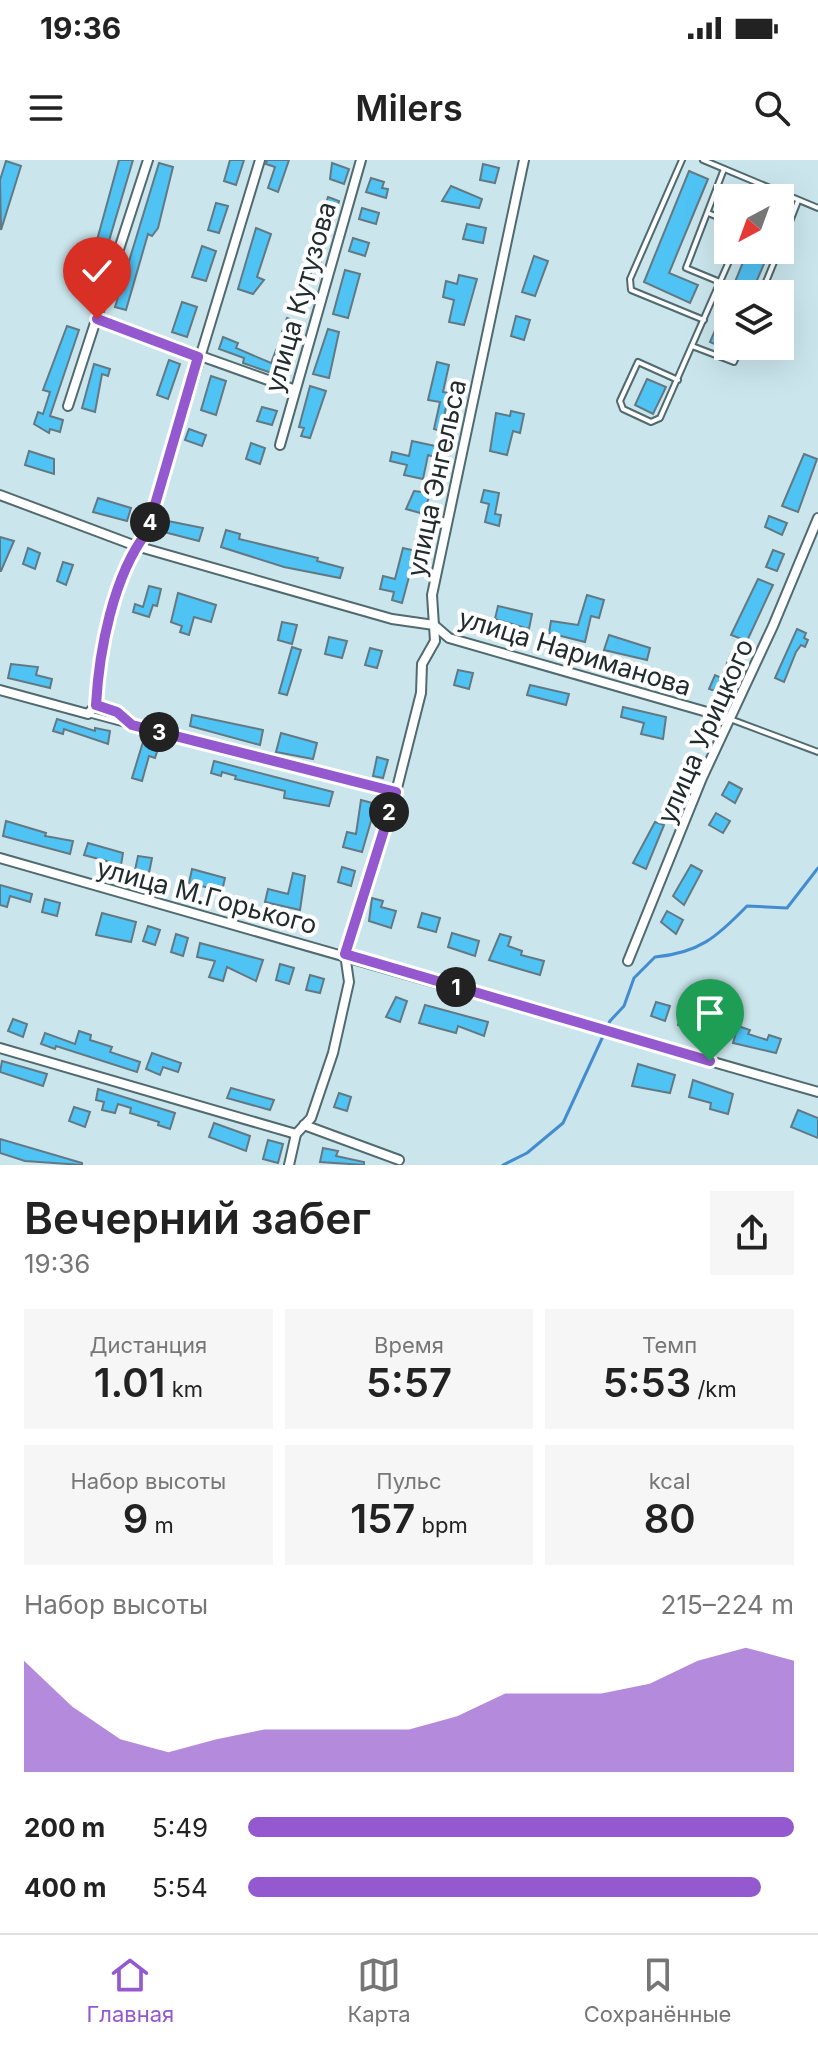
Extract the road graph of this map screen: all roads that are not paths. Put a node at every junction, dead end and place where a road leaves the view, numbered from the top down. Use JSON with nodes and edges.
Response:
{"nodes":[{"id":1,"x":148,"y":160,"type":"edge"},
{"id":2,"x":260,"y":160,"type":"edge"},
{"id":3,"x":361,"y":160,"type":"edge"},
{"id":4,"x":524,"y":160,"type":"edge"},
{"id":5,"x":682,"y":160,"type":"edge"},
{"id":6,"x":703,"y":160,"type":"edge"},
{"id":7,"x":724,"y":169,"type":"junction"},
{"id":8,"x":799,"y":200,"type":"junction"},
{"id":9,"x":818,"y":208,"type":"edge"},
{"id":10,"x":794,"y":212,"type":"edge"},
{"id":11,"x":708,"y":213,"type":"junction"},
{"id":12,"x":714,"y":215,"type":"edge"},
{"id":13,"x":715,"y":280,"type":"edge"},
{"id":14,"x":714,"y":296,"type":"edge"},
{"id":15,"x":97,"y":319,"type":"junction"},
{"id":16,"x":704,"y":320,"type":"junction"},
{"id":17,"x":692,"y":346,"type":"junction"},
{"id":18,"x":714,"y":354,"type":"edge"},
{"id":19,"x":198,"y":357,"type":"junction"},
{"id":20,"x":678,"y":380,"type":"junction"},
{"id":21,"x":293,"y":389,"type":"junction"},
{"id":22,"x":68,"y":406,"type":"dead end"},
{"id":23,"x":280,"y":445,"type":"dead end"},
{"id":24,"x":0,"y":495,"type":"edge"},
{"id":25,"x":818,"y":518,"type":"edge"},
{"id":26,"x":136,"y":546,"type":"junction"},
{"id":27,"x":434,"y":625,"type":"junction"},
{"id":28,"x":0,"y":690,"type":"edge"},
{"id":29,"x":96,"y":705,"type":"junction"},
{"id":30,"x":88,"y":714,"type":"junction"},
{"id":31,"x":728,"y":718,"type":"junction"},
{"id":32,"x":132,"y":725,"type":"junction"},
{"id":33,"x":818,"y":752,"type":"edge"},
{"id":34,"x":396,"y":792,"type":"junction"},
{"id":35,"x":0,"y":858,"type":"edge"},
{"id":36,"x":345,"y":954,"type":"junction"},
{"id":37,"x":628,"y":961,"type":"dead end"},
{"id":38,"x":0,"y":1048,"type":"edge"},
{"id":39,"x":818,"y":1092,"type":"edge"},
{"id":40,"x":304,"y":1125,"type":"junction"},
{"id":41,"x":296,"y":1134,"type":"junction"},
{"id":42,"x":399,"y":1160,"type":"dead end"},
{"id":43,"x":289,"y":1165,"type":"edge"}],
"edges":[{"from":1,"to":15,"type":"street"},
{"from":2,"to":19,"type":"street"},
{"from":3,"to":21,"type":"street","name":"улица Кутузова"},
{"from":4,"to":27,"type":"street","name":"улица Энгельса"},
{"from":5,"to":16,"type":"lane"},
{"from":6,"to":7,"type":"lane"},
{"from":7,"to":8,"type":"lane"},
{"from":7,"to":11,"type":"lane"},
{"from":8,"to":9,"type":"lane"},
{"from":8,"to":10,"type":"lane"},
{"from":11,"to":12,"type":"lane"},
{"from":11,"to":13,"type":"lane"},
{"from":14,"to":16,"type":"lane"},
{"from":15,"to":19,"type":"street"},
{"from":15,"to":22,"type":"street"},
{"from":16,"to":17,"type":"lane"},
{"from":17,"to":18,"type":"lane"},
{"from":17,"to":20,"type":"lane"},
{"from":19,"to":21,"type":"street"},
{"from":19,"to":26,"type":"street"},
{"from":20,"to":20,"type":"lane"},
{"from":21,"to":23,"type":"street","name":"улица Кутузова"},
{"from":24,"to":26,"type":"street","name":"улица Нариманова"},
{"from":25,"to":31,"type":"street","name":"улица Урицкого"},
{"from":26,"to":27,"type":"street","name":"улица Нариманова"},
{"from":26,"to":29,"type":"street"},
{"from":27,"to":31,"type":"street","name":"улица Нариманова"},
{"from":27,"to":34,"type":"street","name":"улица Энгельса"},
{"from":28,"to":30,"type":"street"},
{"from":29,"to":30,"type":"street"},
{"from":29,"to":32,"type":"street"},
{"from":30,"to":32,"type":"lane"},
{"from":31,"to":33,"type":"lane"},
{"from":31,"to":37,"type":"street","name":"улица Урицкого"},
{"from":32,"to":34,"type":"street"},
{"from":34,"to":36,"type":"street","name":"улица Энгельса"},
{"from":35,"to":36,"type":"street","name":"улица М.Горького"},
{"from":36,"to":39,"type":"street","name":"улица М.Горького"},
{"from":36,"to":40,"type":"street","name":"улица Энгельса"},
{"from":38,"to":41,"type":"street"},
{"from":40,"to":41,"type":"street","name":"улица Энгельса"},
{"from":40,"to":42,"type":"street"},
{"from":41,"to":43,"type":"street","name":"улица Энгельса"}]}
